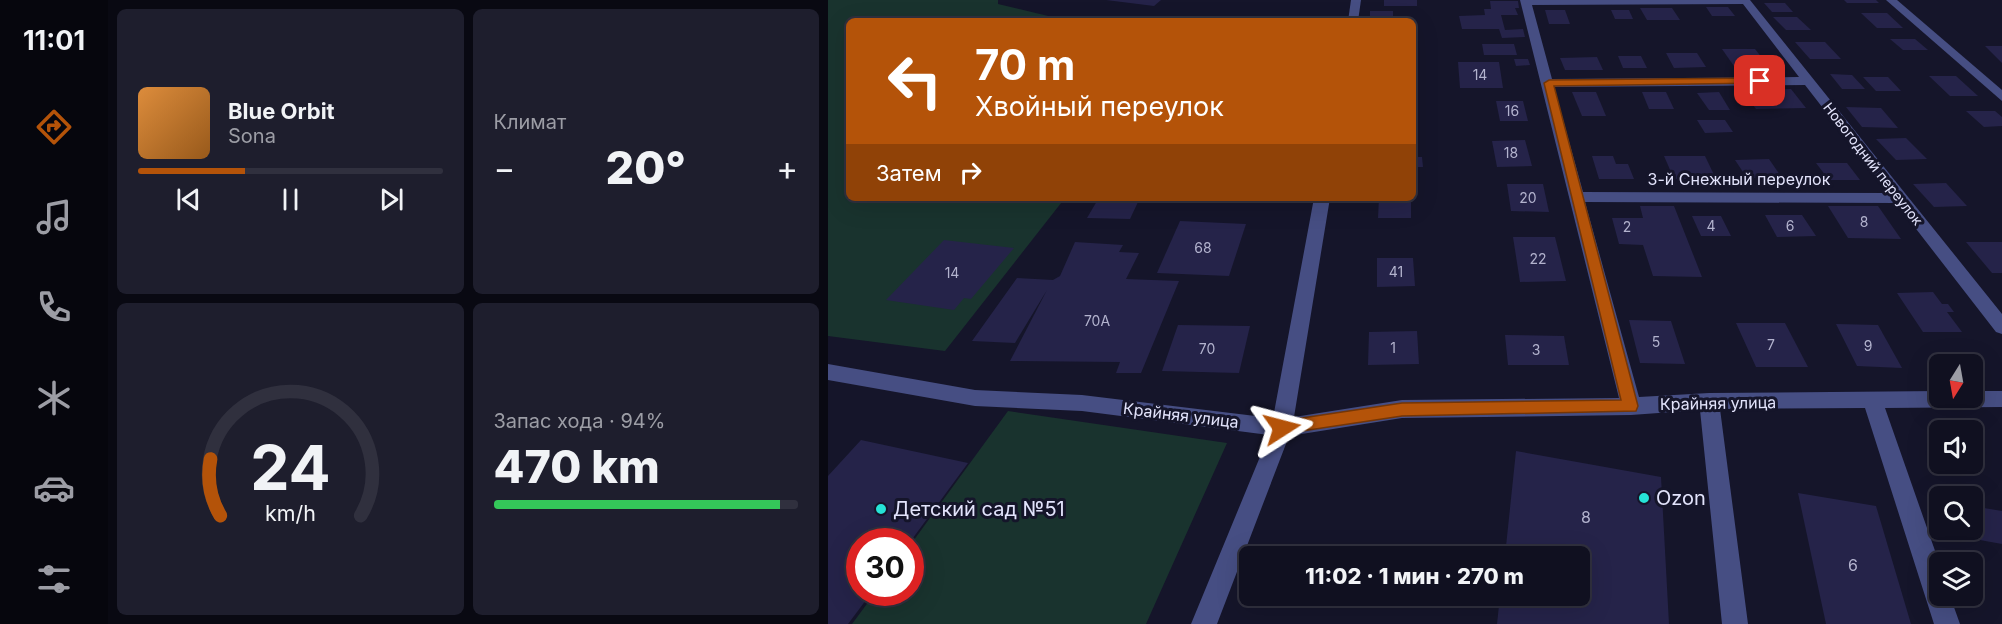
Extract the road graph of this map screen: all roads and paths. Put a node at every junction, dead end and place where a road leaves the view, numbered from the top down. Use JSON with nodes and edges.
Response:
{"nodes":[{"id":1,"x":1356,"y":0,"type":"edge"},
{"id":2,"x":1891,"y":0,"type":"edge"},
{"id":3,"x":1525,"y":1,"type":"edge"},
{"id":4,"x":1745,"y":1,"type":"edge"},
{"id":5,"x":1353,"y":18,"type":"edge"},
{"id":6,"x":1807,"y":81,"type":"junction"},
{"id":7,"x":1549,"y":83,"type":"junction"},
{"id":8,"x":2002,"y":97,"type":"edge"},
{"id":9,"x":1577,"y":197,"type":"junction"},
{"id":10,"x":1901,"y":198,"type":"junction"},
{"id":11,"x":1321,"y":201,"type":"edge"},
{"id":12,"x":2002,"y":327,"type":"edge"},
{"id":13,"x":828,"y":372,"type":"edge"},
{"id":14,"x":2002,"y":399,"type":"edge"},
{"id":15,"x":1709,"y":401,"type":"junction"},
{"id":16,"x":1873,"y":402,"type":"junction"},
{"id":17,"x":1631,"y":406,"type":"junction"},
{"id":18,"x":1282,"y":428,"type":"junction"},
{"id":19,"x":1204,"y":624,"type":"edge"},
{"id":20,"x":1735,"y":624,"type":"edge"},
{"id":21,"x":1947,"y":624,"type":"edge"}],
"edges":[{"from":1,"to":5,"type":"street"},
{"from":2,"to":8,"type":"street"},
{"from":3,"to":4,"type":"street"},
{"from":3,"to":7,"type":"street"},
{"from":4,"to":6,"type":"street","name":"Новогодний переулок"},
{"from":6,"to":7,"type":"street"},
{"from":6,"to":10,"type":"street","name":"Новогодний переулок"},
{"from":7,"to":9,"type":"street"},
{"from":9,"to":10,"type":"street","name":"3-й Снежный переулок"},
{"from":9,"to":17,"type":"street"},
{"from":10,"to":12,"type":"street","name":"Новогодний переулок"},
{"from":11,"to":18,"type":"street"},
{"from":13,"to":18,"type":"street","name":"Крайняя улица"},
{"from":14,"to":16,"type":"street","name":"Крайняя улица"},
{"from":15,"to":16,"type":"street","name":"Крайняя улица"},
{"from":15,"to":17,"type":"street","name":"Крайняя улица"},
{"from":15,"to":20,"type":"street"},
{"from":16,"to":21,"type":"street"},
{"from":17,"to":18,"type":"street","name":"Крайняя улица"},
{"from":18,"to":19,"type":"street"}]}
